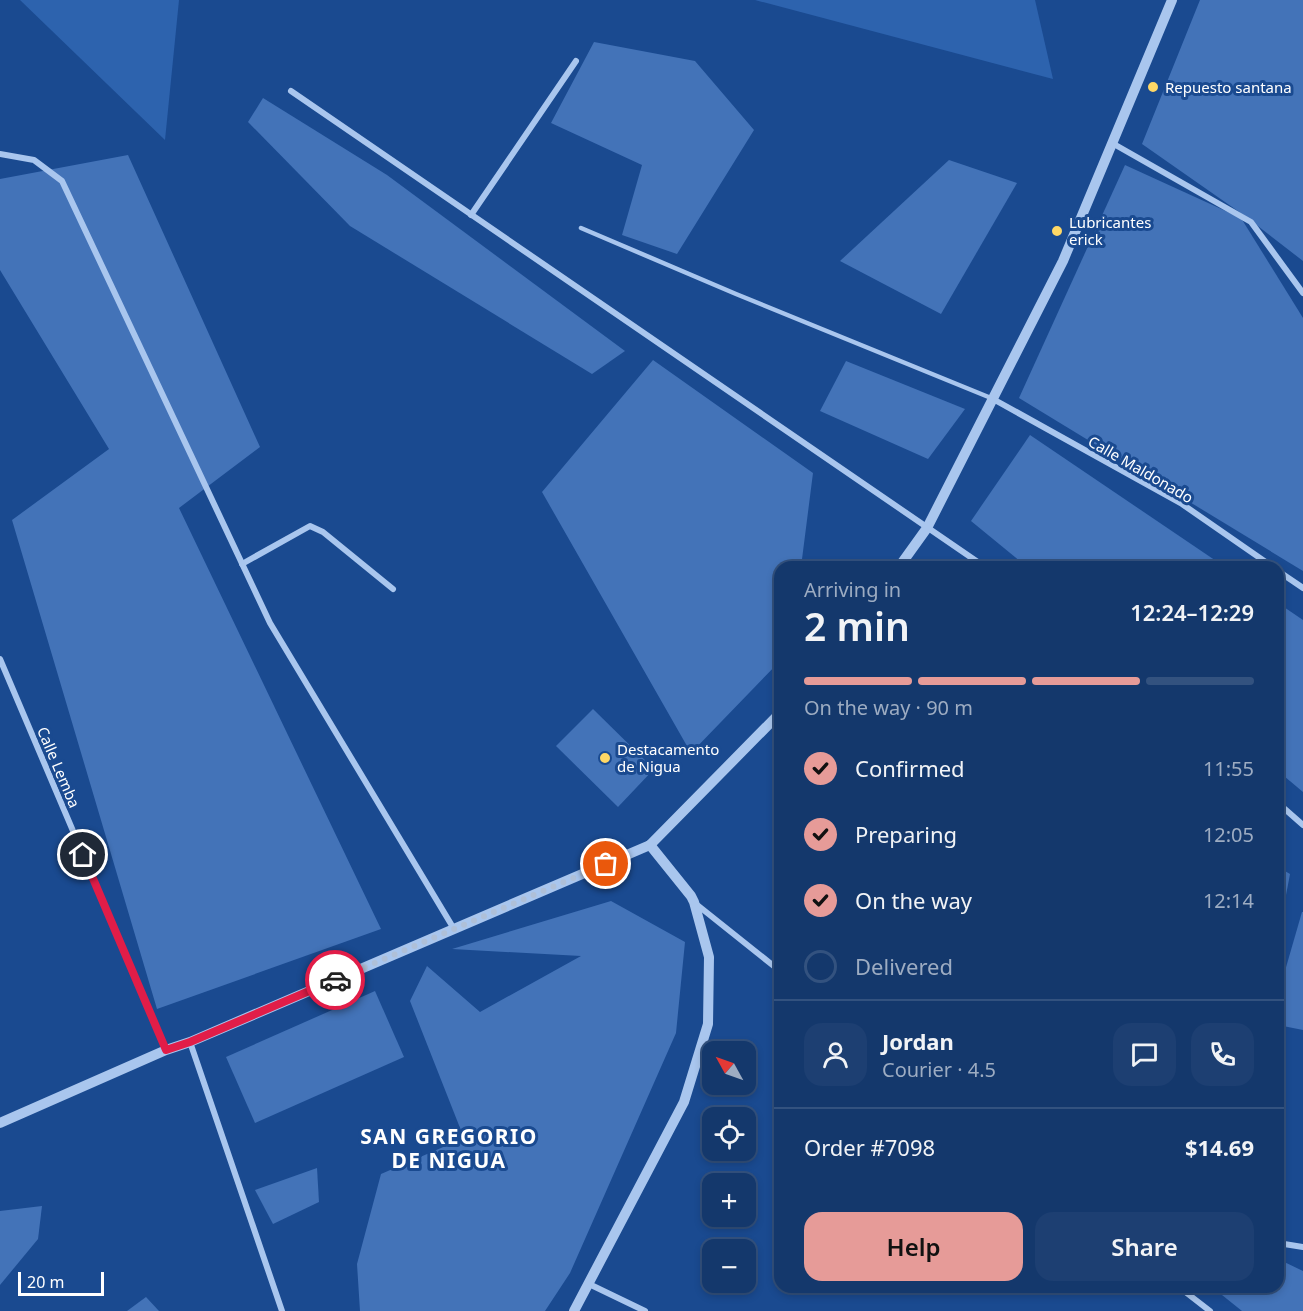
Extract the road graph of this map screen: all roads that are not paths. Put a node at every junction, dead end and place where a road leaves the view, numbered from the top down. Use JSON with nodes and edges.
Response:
{"nodes":[{"id":1,"x":1172,"y":0,"type":"edge"},
{"id":2,"x":576,"y":61,"type":"dead end"},
{"id":3,"x":291,"y":91,"type":"dead end"},
{"id":4,"x":1112,"y":143,"type":"junction"},
{"id":5,"x":0,"y":154,"type":"edge"},
{"id":6,"x":471,"y":215,"type":"junction"},
{"id":7,"x":581,"y":228,"type":"dead end"},
{"id":8,"x":1303,"y":293,"type":"edge"},
{"id":9,"x":993,"y":399,"type":"junction"},
{"id":10,"x":927,"y":528,"type":"junction"},
{"id":11,"x":903,"y":561,"type":"edge"},
{"id":12,"x":976,"y":561,"type":"edge"},
{"id":13,"x":1264,"y":561,"type":"edge"},
{"id":14,"x":242,"y":564,"type":"junction"},
{"id":15,"x":1284,"y":574,"type":"edge"},
{"id":16,"x":1303,"y":588,"type":"edge"},
{"id":17,"x":393,"y":589,"type":"dead end"},
{"id":18,"x":0,"y":660,"type":"edge"},
{"id":19,"x":774,"y":719,"type":"edge"},
{"id":20,"x":1284,"y":808,"type":"edge"},
{"id":21,"x":1303,"y":825,"type":"edge"},
{"id":22,"x":650,"y":845,"type":"junction"},
{"id":23,"x":694,"y":902,"type":"junction"},
{"id":24,"x":454,"y":929,"type":"junction"},
{"id":25,"x":774,"y":966,"type":"edge"},
{"id":26,"x":190,"y":1042,"type":"junction"},
{"id":27,"x":166,"y":1050,"type":"junction"},
{"id":28,"x":0,"y":1122,"type":"edge"},
{"id":29,"x":1284,"y":1244,"type":"edge"},
{"id":30,"x":1303,"y":1247,"type":"edge"},
{"id":31,"x":589,"y":1284,"type":"junction"},
{"id":32,"x":1187,"y":1293,"type":"edge"},
{"id":33,"x":282,"y":1311,"type":"edge"},
{"id":34,"x":574,"y":1311,"type":"edge"},
{"id":35,"x":645,"y":1311,"type":"edge"},
{"id":36,"x":1210,"y":1311,"type":"edge"}],
"edges":[{"from":1,"to":4,"type":"street"},
{"from":2,"to":6,"type":"street"},
{"from":3,"to":6,"type":"street"},
{"from":4,"to":8,"type":"street"},
{"from":4,"to":9,"type":"street"},
{"from":5,"to":14,"type":"street"},
{"from":6,"to":10,"type":"street"},
{"from":7,"to":9,"type":"lane"},
{"from":9,"to":10,"type":"street"},
{"from":9,"to":13,"type":"street","name":"Calle Maldonado"},
{"from":10,"to":11,"type":"street"},
{"from":10,"to":12,"type":"street"},
{"from":14,"to":17,"type":"street"},
{"from":14,"to":24,"type":"street"},
{"from":15,"to":16,"type":"street"},
{"from":18,"to":27,"type":"street","name":"Calle Lemba"},
{"from":19,"to":22,"type":"street"},
{"from":20,"to":21,"type":"street"},
{"from":22,"to":23,"type":"street"},
{"from":22,"to":24,"type":"street"},
{"from":23,"to":25,"type":"street"},
{"from":23,"to":31,"type":"street"},
{"from":24,"to":26,"type":"street"},
{"from":26,"to":27,"type":"street"},
{"from":26,"to":33,"type":"street"},
{"from":27,"to":28,"type":"street"},
{"from":29,"to":30,"type":"street"},
{"from":31,"to":34,"type":"street"},
{"from":31,"to":35,"type":"street"},
{"from":32,"to":36,"type":"street"}]}
